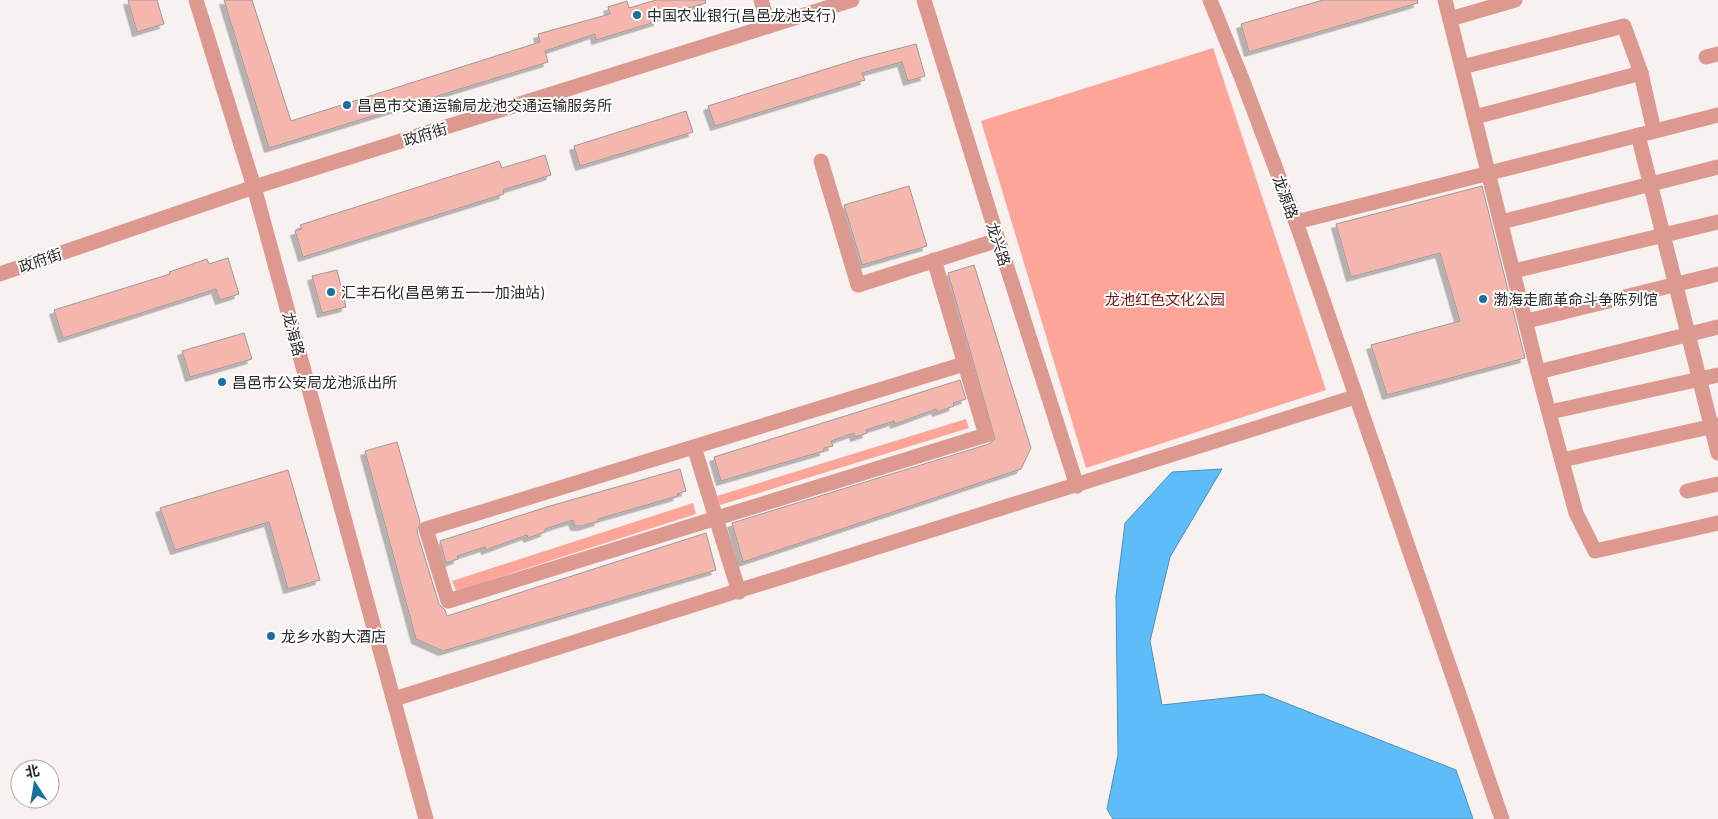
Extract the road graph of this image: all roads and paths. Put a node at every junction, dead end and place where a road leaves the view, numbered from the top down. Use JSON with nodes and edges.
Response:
{"nodes":[{"id":1,"x":196,"y":0,"type":"edge"},
{"id":2,"x":761,"y":0,"type":"edge"},
{"id":3,"x":852,"y":0,"type":"edge"},
{"id":4,"x":924,"y":0,"type":"edge"},
{"id":5,"x":1210,"y":0,"type":"edge"},
{"id":6,"x":1446,"y":0,"type":"edge"},
{"id":7,"x":1516,"y":0,"type":"edge"},
{"id":8,"x":1450,"y":19,"type":"junction"},
{"id":9,"x":769,"y":26,"type":"junction"},
{"id":10,"x":1462,"y":67,"type":"junction"},
{"id":11,"x":1641,"y":73,"type":"junction"},
{"id":12,"x":1718,"y":115,"type":"edge"},
{"id":13,"x":1475,"y":118,"type":"junction"},
{"id":14,"x":1654,"y":131,"type":"junction"},
{"id":15,"x":1638,"y":135,"type":"junction"},
{"id":16,"x":821,"y":161,"type":"dead end"},
{"id":17,"x":1718,"y":167,"type":"edge"},
{"id":18,"x":1489,"y":174,"type":"junction"},
{"id":19,"x":1651,"y":184,"type":"junction"},
{"id":20,"x":254,"y":187,"type":"junction"},
{"id":21,"x":1296,"y":222,"type":"junction"},
{"id":22,"x":1501,"y":222,"type":"junction"},
{"id":23,"x":1718,"y":222,"type":"edge"},
{"id":24,"x":1663,"y":235,"type":"junction"},
{"id":25,"x":998,"y":240,"type":"junction"},
{"id":26,"x":934,"y":260,"type":"junction"},
{"id":27,"x":1514,"y":271,"type":"junction"},
{"id":28,"x":0,"y":274,"type":"edge"},
{"id":29,"x":1718,"y":274,"type":"edge"},
{"id":30,"x":1676,"y":285,"type":"junction"},
{"id":31,"x":1527,"y":321,"type":"junction"},
{"id":32,"x":1718,"y":327,"type":"edge"},
{"id":33,"x":1688,"y":335,"type":"junction"},
{"id":34,"x":964,"y":364,"type":"junction"},
{"id":35,"x":1538,"y":372,"type":"junction"},
{"id":36,"x":1718,"y":375,"type":"edge"},
{"id":37,"x":1700,"y":379,"type":"junction"},
{"id":38,"x":1355,"y":397,"type":"junction"},
{"id":39,"x":1550,"y":412,"type":"junction"},
{"id":40,"x":1715,"y":426,"type":"edge"},
{"id":41,"x":694,"y":447,"type":"junction"},
{"id":42,"x":1718,"y":452,"type":"edge"},
{"id":43,"x":1562,"y":460,"type":"junction"},
{"id":44,"x":1718,"y":484,"type":"edge"},
{"id":45,"x":1078,"y":486,"type":"junction"},
{"id":46,"x":1687,"y":491,"type":"dead end"},
{"id":47,"x":716,"y":518,"type":"junction"},
{"id":48,"x":1718,"y":523,"type":"edge"},
{"id":49,"x":739,"y":592,"type":"junction"},
{"id":50,"x":394,"y":700,"type":"junction"},
{"id":51,"x":426,"y":819,"type":"edge"},
{"id":52,"x":1502,"y":819,"type":"edge"}],
"edges":[{"from":1,"to":20,"type":"street","name":"龙海路"},
{"from":2,"to":9,"type":"street"},
{"from":3,"to":9,"type":"street","name":"政府街"},
{"from":4,"to":25,"type":"street","name":"龙兴路"},
{"from":5,"to":21,"type":"street","name":"龙源路"},
{"from":6,"to":8,"type":"street"},
{"from":7,"to":8,"type":"street"},
{"from":8,"to":10,"type":"street"},
{"from":9,"to":20,"type":"street","name":"政府街"},
{"from":10,"to":11,"type":"street"},
{"from":10,"to":13,"type":"street"},
{"from":11,"to":13,"type":"street"},
{"from":11,"to":14,"type":"street"},
{"from":12,"to":14,"type":"street"},
{"from":13,"to":18,"type":"street"},
{"from":14,"to":15,"type":"street"},
{"from":15,"to":18,"type":"street"},
{"from":15,"to":19,"type":"street"},
{"from":16,"to":26,"type":"street"},
{"from":17,"to":19,"type":"street"},
{"from":18,"to":21,"type":"street"},
{"from":18,"to":22,"type":"street"},
{"from":19,"to":22,"type":"street"},
{"from":19,"to":24,"type":"street"},
{"from":20,"to":28,"type":"street","name":"政府街"},
{"from":20,"to":50,"type":"street","name":"龙海路"},
{"from":21,"to":38,"type":"street","name":"龙源路"},
{"from":22,"to":27,"type":"street"},
{"from":23,"to":24,"type":"street"},
{"from":24,"to":27,"type":"street"},
{"from":24,"to":30,"type":"street"},
{"from":25,"to":26,"type":"street"},
{"from":25,"to":45,"type":"street","name":"龙兴路"},
{"from":26,"to":34,"type":"street"},
{"from":27,"to":31,"type":"street"},
{"from":29,"to":30,"type":"street"},
{"from":30,"to":31,"type":"street"},
{"from":30,"to":33,"type":"street"},
{"from":31,"to":35,"type":"street"},
{"from":32,"to":33,"type":"street"},
{"from":33,"to":35,"type":"street"},
{"from":33,"to":37,"type":"street"},
{"from":34,"to":41,"type":"street"},
{"from":34,"to":47,"type":"street"},
{"from":35,"to":39,"type":"street"},
{"from":36,"to":37,"type":"street"},
{"from":37,"to":39,"type":"street"},
{"from":37,"to":40,"type":"street"},
{"from":38,"to":45,"type":"street"},
{"from":38,"to":52,"type":"street","name":"龙源路"},
{"from":39,"to":43,"type":"street"},
{"from":40,"to":42,"type":"street"},
{"from":40,"to":43,"type":"street"},
{"from":41,"to":47,"type":"street"},
{"from":41,"to":47,"type":"street"},
{"from":43,"to":48,"type":"street"},
{"from":44,"to":46,"type":"street"},
{"from":45,"to":49,"type":"street"},
{"from":47,"to":49,"type":"street"},
{"from":49,"to":50,"type":"street"},
{"from":50,"to":51,"type":"street","name":"龙海路"}]}
